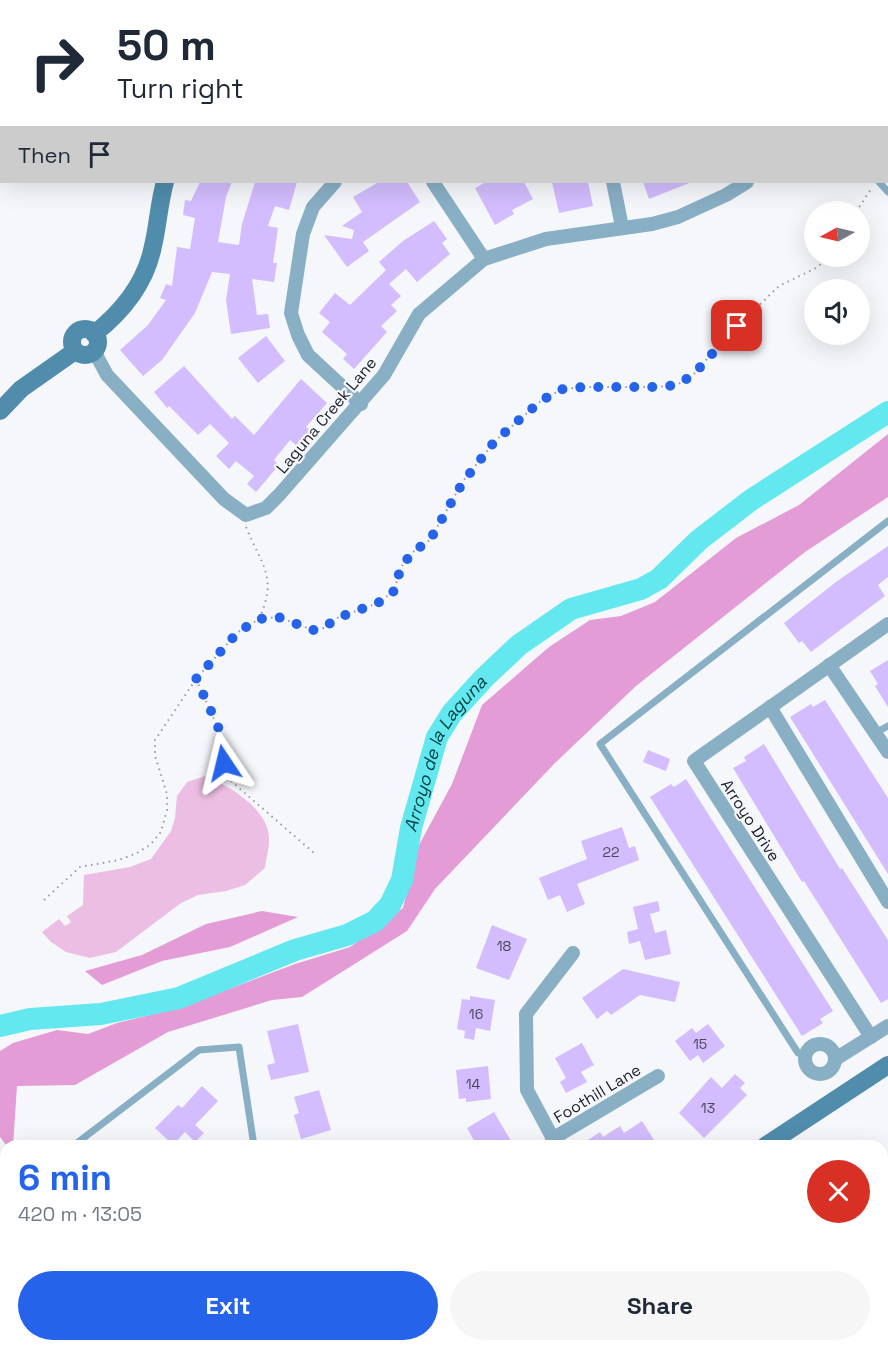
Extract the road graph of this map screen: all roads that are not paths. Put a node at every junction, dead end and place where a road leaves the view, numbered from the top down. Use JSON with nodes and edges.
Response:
{"nodes":[{"id":1,"x":165,"y":183,"type":"edge"},
{"id":2,"x":334,"y":183,"type":"edge"},
{"id":3,"x":434,"y":183,"type":"edge"},
{"id":4,"x":613,"y":183,"type":"edge"},
{"id":5,"x":745,"y":183,"type":"edge"},
{"id":6,"x":622,"y":227,"type":"junction"},
{"id":7,"x":484,"y":259,"type":"junction"},
{"id":8,"x":94,"y":342,"type":"junction"},
{"id":9,"x":361,"y":404,"type":"junction"},
{"id":10,"x":0,"y":411,"type":"edge"},
{"id":11,"x":888,"y":521,"type":"edge"},
{"id":12,"x":888,"y":624,"type":"edge"},
{"id":13,"x":829,"y":665,"type":"junction"},
{"id":14,"x":770,"y":707,"type":"junction"},
{"id":15,"x":888,"y":726,"type":"edge"},
{"id":16,"x":875,"y":733,"type":"junction"},
{"id":17,"x":888,"y":752,"type":"edge"},
{"id":18,"x":888,"y":902,"type":"edge"},
{"id":19,"x":573,"y":953,"type":"dead end"},
{"id":20,"x":888,"y":1026,"type":"edge"},
{"id":21,"x":871,"y":1036,"type":"junction"},
{"id":22,"x":806,"y":1056,"type":"junction"},
{"id":23,"x":837,"y":1058,"type":"junction"},
{"id":24,"x":888,"y":1065,"type":"edge"},
{"id":25,"x":658,"y":1076,"type":"dead end"},
{"id":26,"x":81,"y":1140,"type":"edge"},
{"id":27,"x":253,"y":1140,"type":"edge"},
{"id":28,"x":554,"y":1140,"type":"edge"},
{"id":29,"x":558,"y":1140,"type":"edge"},
{"id":30,"x":774,"y":1140,"type":"edge"}],
"edges":[{"from":1,"to":8,"type":"street"},
{"from":2,"to":9,"type":"street"},
{"from":3,"to":7,"type":"street"},
{"from":4,"to":6,"type":"street"},
{"from":5,"to":6,"type":"street","name":"Laguna Creek Lane"},
{"from":6,"to":7,"type":"street","name":"Laguna Creek Lane"},
{"from":7,"to":9,"type":"street","name":"Laguna Creek Lane"},
{"from":8,"to":9,"type":"street","name":"Laguna Creek Lane"},
{"from":8,"to":10,"type":"street"},
{"from":11,"to":22,"type":"lane"},
{"from":12,"to":13,"type":"street","name":"Arroyo Drive"},
{"from":13,"to":14,"type":"street","name":"Arroyo Drive"},
{"from":13,"to":16,"type":"street"},
{"from":14,"to":18,"type":"street"},
{"from":14,"to":21,"type":"street","name":"Arroyo Drive"},
{"from":15,"to":16,"type":"lane"},
{"from":16,"to":17,"type":"street"},
{"from":19,"to":28,"type":"street"},
{"from":20,"to":21,"type":"street"},
{"from":21,"to":23,"type":"street"},
{"from":22,"to":23,"type":"street"},
{"from":22,"to":23,"type":"street"},
{"from":24,"to":30,"type":"street"},
{"from":25,"to":29,"type":"street","name":"Foothill Lane"},
{"from":26,"to":27,"type":"lane"}]}
